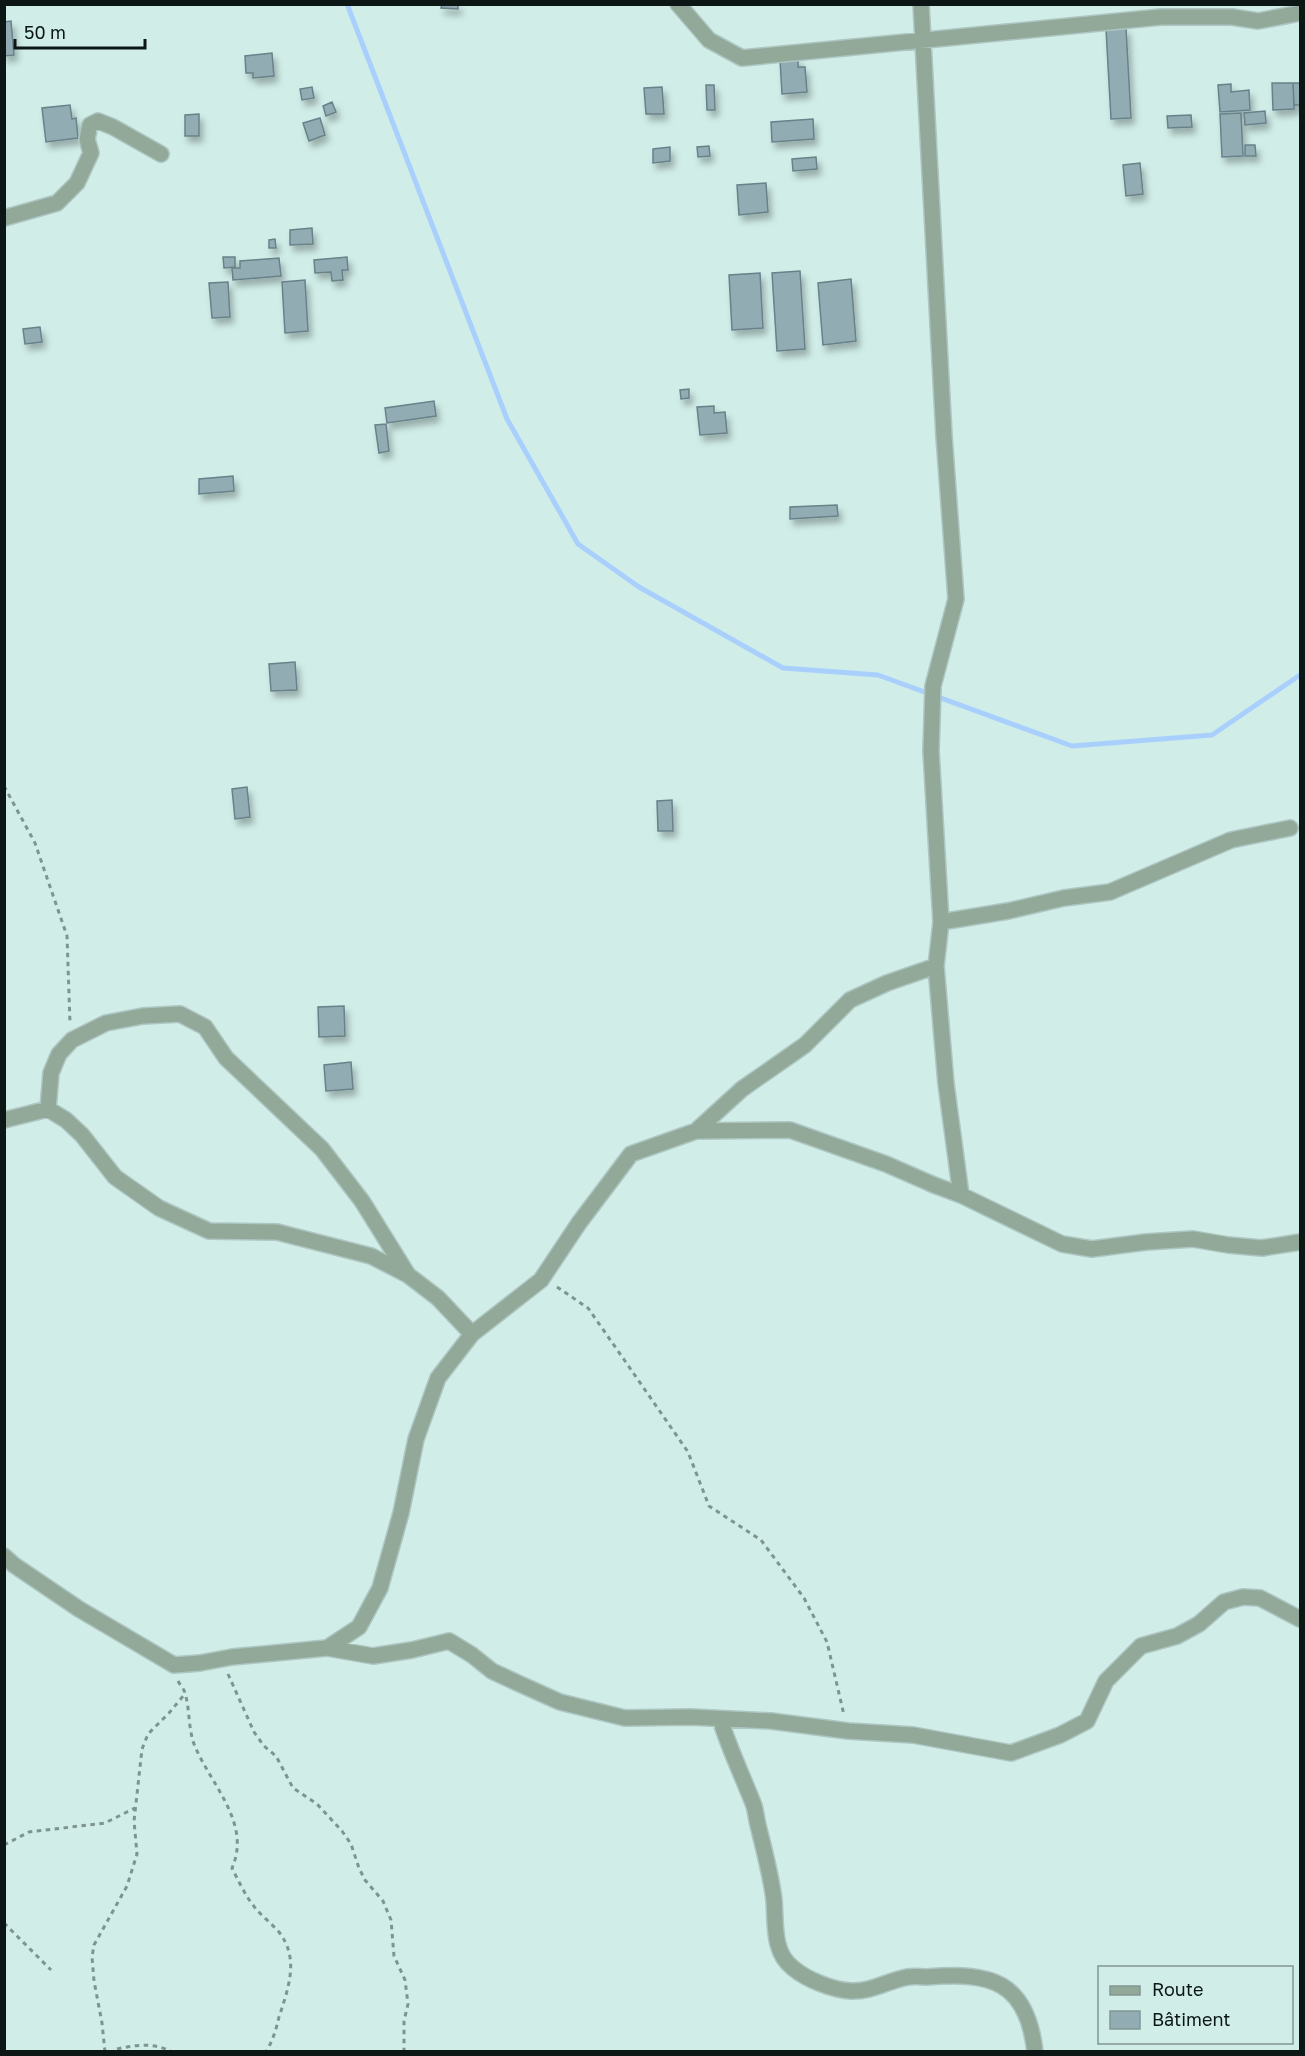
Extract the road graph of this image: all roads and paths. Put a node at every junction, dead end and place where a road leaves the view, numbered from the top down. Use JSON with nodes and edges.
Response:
{"nodes":[{"id":1,"x":678,"y":4,"type":"edge"},
{"id":2,"x":921,"y":4,"type":"edge"},
{"id":3,"x":1241,"y":4,"type":"edge"},
{"id":4,"x":1300,"y":13,"type":"edge"},
{"id":5,"x":1258,"y":21,"type":"junction"},
{"id":6,"x":923,"y":41,"type":"junction"},
{"id":7,"x":161,"y":154,"type":"dead end"},
{"id":8,"x":4,"y":218,"type":"edge"},
{"id":9,"x":4,"y":786,"type":"edge"},
{"id":10,"x":1290,"y":828,"type":"dead end"},
{"id":11,"x":941,"y":921,"type":"junction"},
{"id":12,"x":936,"y":966,"type":"junction"},
{"id":13,"x":72,"y":1040,"type":"junction"},
{"id":14,"x":48,"y":1109,"type":"junction"},
{"id":15,"x":4,"y":1120,"type":"edge"},
{"id":16,"x":696,"y":1131,"type":"junction"},
{"id":17,"x":961,"y":1195,"type":"junction"},
{"id":18,"x":1300,"y":1242,"type":"edge"},
{"id":19,"x":408,"y":1275,"type":"junction"},
{"id":20,"x":541,"y":1280,"type":"junction"},
{"id":21,"x":472,"y":1334,"type":"junction"},
{"id":22,"x":4,"y":1556,"type":"edge"},
{"id":23,"x":1300,"y":1618,"type":"edge"},
{"id":24,"x":327,"y":1648,"type":"junction"},
{"id":25,"x":232,"y":1657,"type":"junction"},
{"id":26,"x":174,"y":1665,"type":"junction"},
{"id":27,"x":185,"y":1693,"type":"junction"},
{"id":28,"x":720,"y":1719,"type":"junction"},
{"id":29,"x":848,"y":1731,"type":"junction"},
{"id":30,"x":135,"y":1808,"type":"junction"},
{"id":31,"x":4,"y":1845,"type":"edge"},
{"id":32,"x":4,"y":1923,"type":"edge"},
{"id":33,"x":51,"y":1970,"type":"dead end"},
{"id":34,"x":117,"y":2049,"type":"dead end"},
{"id":35,"x":105,"y":2052,"type":"edge"},
{"id":36,"x":172,"y":2052,"type":"edge"},
{"id":37,"x":266,"y":2052,"type":"edge"},
{"id":38,"x":404,"y":2052,"type":"edge"},
{"id":39,"x":1035,"y":2052,"type":"edge"}],
"edges":[{"from":1,"to":6,"type":"street"},
{"from":2,"to":6,"type":"street"},
{"from":3,"to":5,"type":"street"},
{"from":4,"to":5,"type":"street"},
{"from":5,"to":6,"type":"street"},
{"from":6,"to":11,"type":"street"},
{"from":7,"to":8,"type":"street"},
{"from":9,"to":13,"type":"path"},
{"from":10,"to":11,"type":"street"},
{"from":11,"to":12,"type":"street"},
{"from":12,"to":16,"type":"street"},
{"from":12,"to":17,"type":"street"},
{"from":13,"to":14,"type":"street"},
{"from":13,"to":19,"type":"street"},
{"from":14,"to":15,"type":"street"},
{"from":14,"to":19,"type":"street"},
{"from":16,"to":17,"type":"street"},
{"from":16,"to":20,"type":"street"},
{"from":17,"to":18,"type":"street"},
{"from":19,"to":21,"type":"street"},
{"from":20,"to":21,"type":"street"},
{"from":20,"to":29,"type":"path"},
{"from":21,"to":24,"type":"street"},
{"from":22,"to":26,"type":"street"},
{"from":23,"to":29,"type":"street"},
{"from":24,"to":25,"type":"street"},
{"from":24,"to":28,"type":"street"},
{"from":25,"to":26,"type":"street"},
{"from":25,"to":38,"type":"path"},
{"from":26,"to":27,"type":"path"},
{"from":27,"to":30,"type":"path"},
{"from":27,"to":37,"type":"path"},
{"from":28,"to":29,"type":"street"},
{"from":28,"to":39,"type":"street"},
{"from":30,"to":31,"type":"path"},
{"from":30,"to":35,"type":"path"},
{"from":32,"to":33,"type":"path"},
{"from":34,"to":36,"type":"path"}]}
